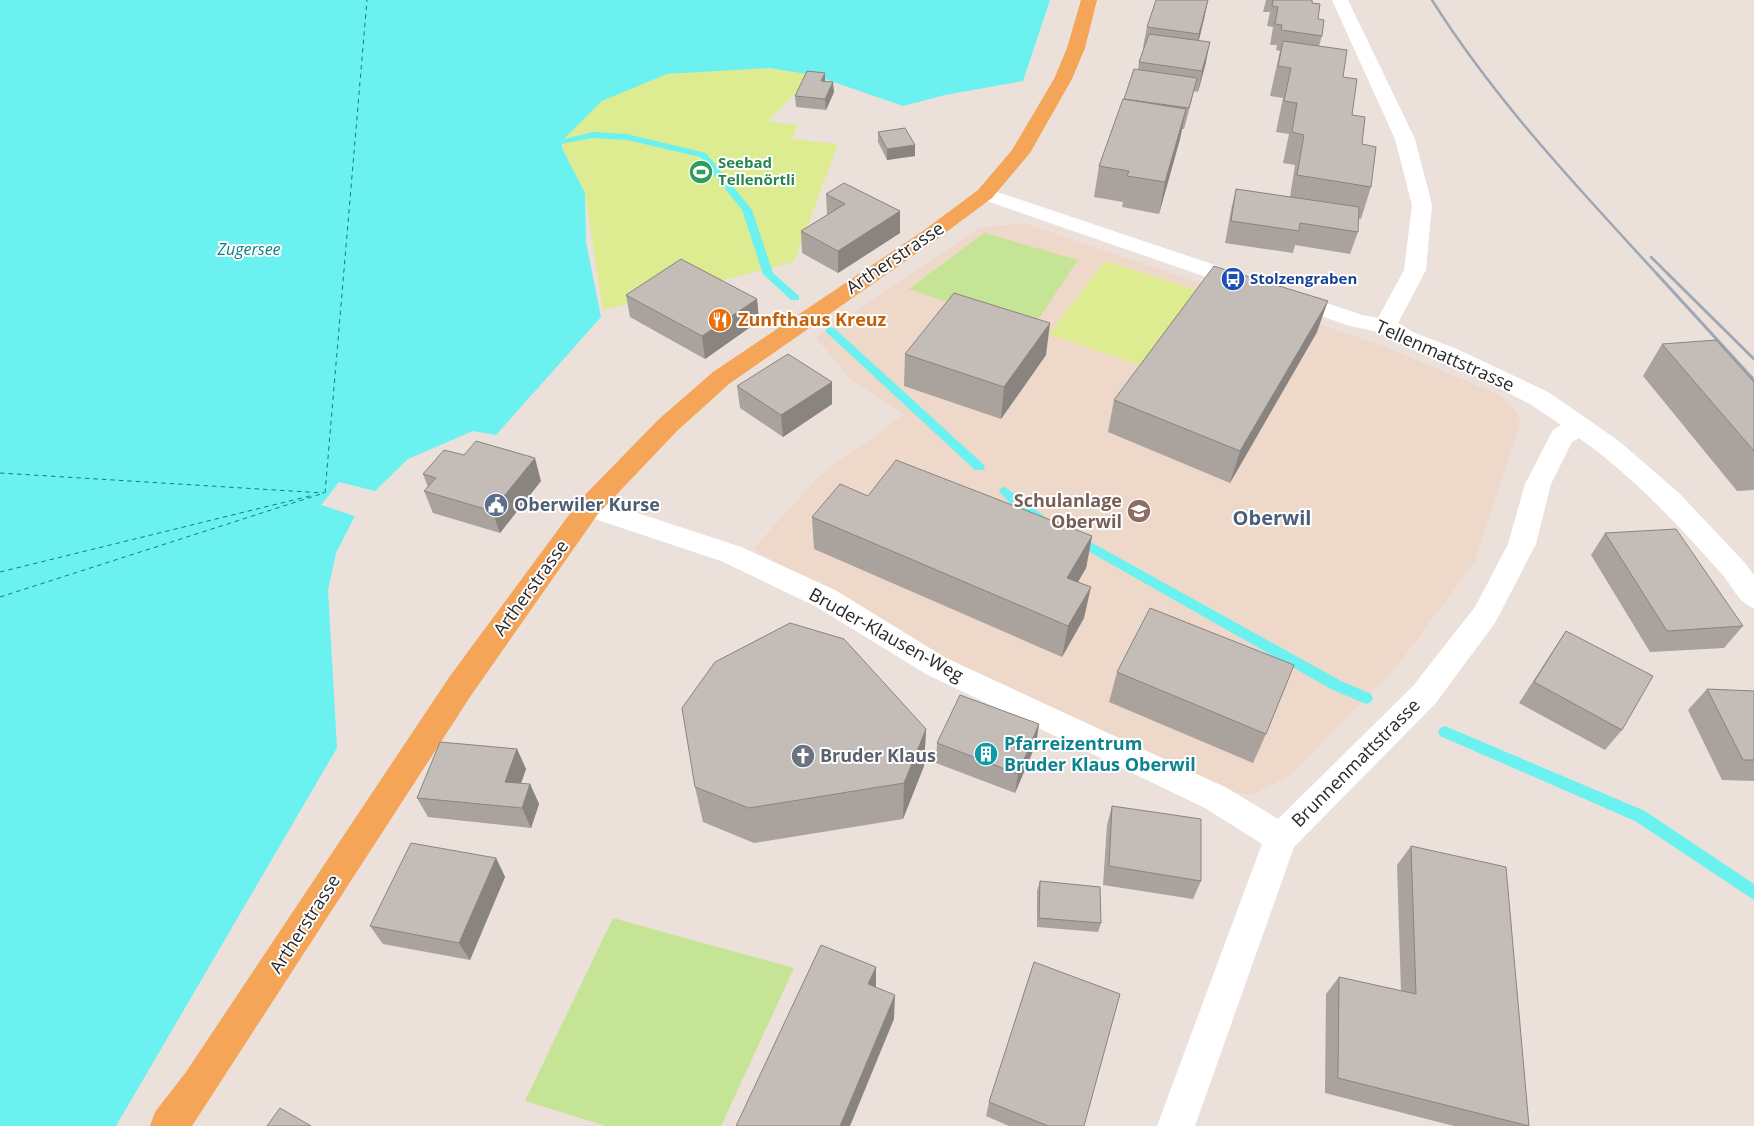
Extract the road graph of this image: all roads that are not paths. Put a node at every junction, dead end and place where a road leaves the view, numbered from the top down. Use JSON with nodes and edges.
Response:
{"nodes":[{"id":1,"x":1089,"y":0,"type":"edge"},
{"id":2,"x":1340,"y":0,"type":"edge"},
{"id":3,"x":985,"y":194,"type":"junction"},
{"id":4,"x":1385,"y":326,"type":"junction"},
{"id":5,"x":1580,"y":426,"type":"junction"},
{"id":6,"x":589,"y":508,"type":"junction"},
{"id":7,"x":1754,"y":598,"type":"edge"},
{"id":8,"x":1281,"y":838,"type":"junction"},
{"id":9,"x":168,"y":1126,"type":"edge"},
{"id":10,"x":1176,"y":1126,"type":"edge"}],
"edges":[{"from":1,"to":3,"type":"main road","name":"Artherstrasse"},
{"from":2,"to":4,"type":"street"},
{"from":3,"to":4,"type":"street","name":"Tellenmattstrasse"},
{"from":3,"to":6,"type":"main road","name":"Artherstrasse"},
{"from":4,"to":5,"type":"street","name":"Tellenmattstrasse"},
{"from":5,"to":7,"type":"street","name":"Tellenmattstrasse"},
{"from":5,"to":8,"type":"street","name":"Brunnenmattstrasse"},
{"from":6,"to":8,"type":"street","name":"Bruder-Klausen-Weg"},
{"from":6,"to":9,"type":"main road","name":"Artherstrasse"},
{"from":8,"to":10,"type":"street","name":"Brunnenmattstrasse"}]}
